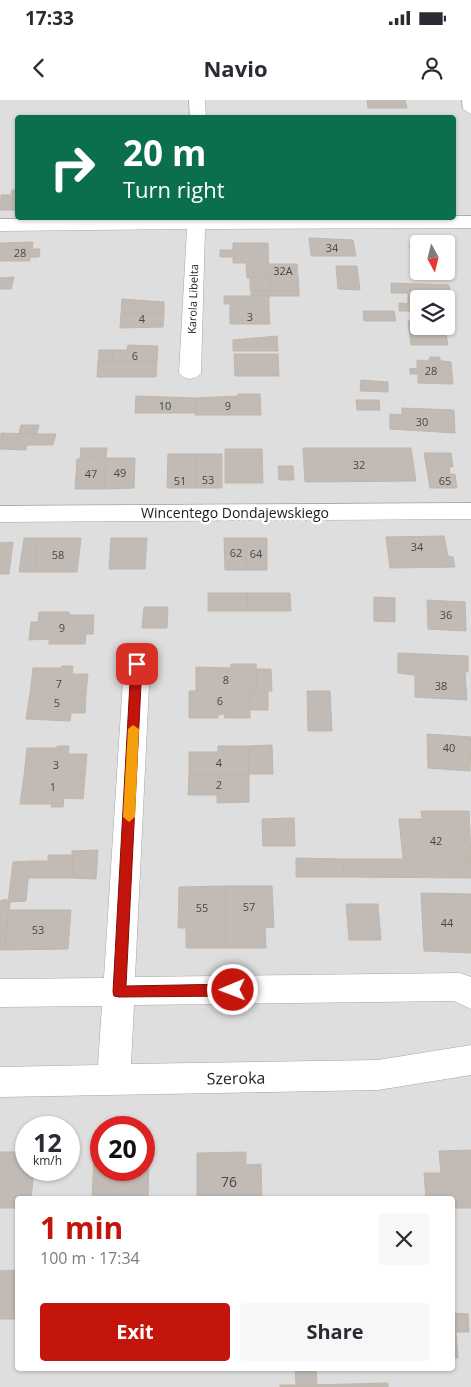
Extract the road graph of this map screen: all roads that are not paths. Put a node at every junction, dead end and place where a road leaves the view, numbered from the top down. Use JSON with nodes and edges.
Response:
{"nodes":[{"id":1,"x":197,"y":100,"type":"edge"},
{"id":2,"x":470,"y":100,"type":"edge"},
{"id":3,"x":471,"y":109,"type":"edge"},
{"id":4,"x":198,"y":115,"type":"edge"},
{"id":5,"x":471,"y":222,"type":"edge"},
{"id":6,"x":0,"y":225,"type":"edge"},
{"id":7,"x":196,"y":225,"type":"junction"},
{"id":8,"x":190,"y":373,"type":"dead end"},
{"id":9,"x":471,"y":511,"type":"edge"},
{"id":10,"x":0,"y":514,"type":"edge"},
{"id":11,"x":137,"y":664,"type":"dead end"},
{"id":12,"x":119,"y":992,"type":"junction"},
{"id":13,"x":0,"y":993,"type":"edge"},
{"id":14,"x":471,"y":995,"type":"edge"},
{"id":15,"x":471,"y":1060,"type":"edge"},
{"id":16,"x":114,"y":1080,"type":"junction"},
{"id":17,"x":0,"y":1082,"type":"edge"}],
"edges":[{"from":1,"to":4,"type":"street"},
{"from":2,"to":3,"type":"street"},
{"from":5,"to":7,"type":"street"},
{"from":6,"to":7,"type":"street"},
{"from":7,"to":8,"type":"street","name":"Karola Libelta"},
{"from":9,"to":10,"type":"street","name":"Wincentego Dondajewskiego"},
{"from":11,"to":12,"type":"street"},
{"from":12,"to":13,"type":"street"},
{"from":12,"to":14,"type":"street"},
{"from":12,"to":16,"type":"street"},
{"from":15,"to":16,"type":"street","name":"Szeroka"},
{"from":16,"to":17,"type":"street","name":"Szeroka"}]}
